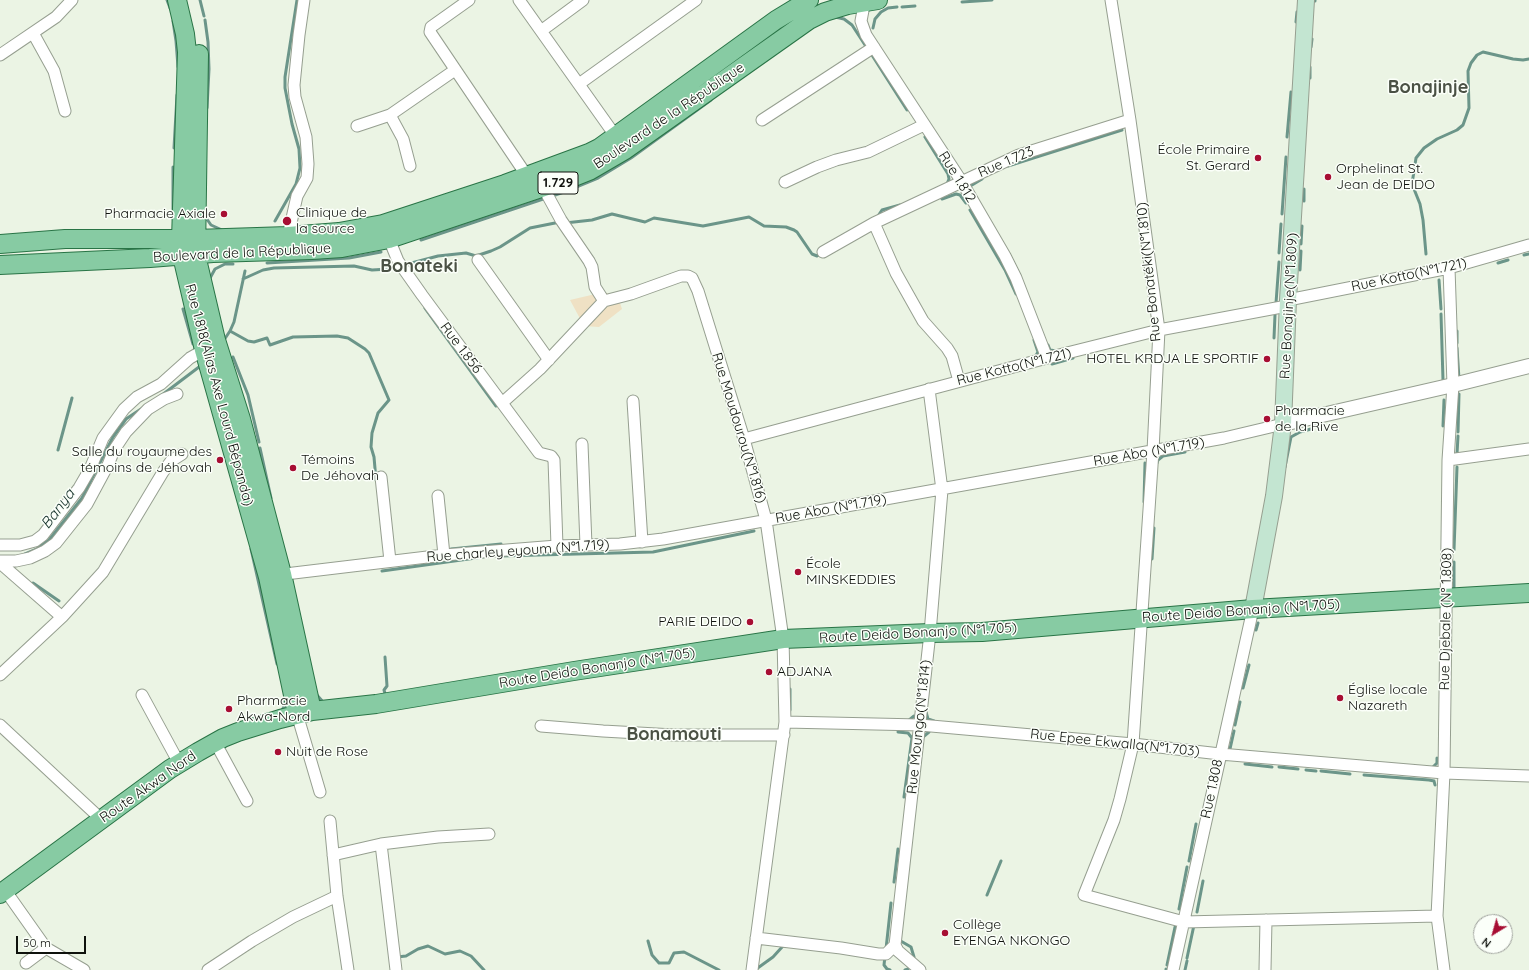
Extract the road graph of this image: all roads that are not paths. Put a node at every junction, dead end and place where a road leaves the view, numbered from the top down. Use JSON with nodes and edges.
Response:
{"nodes":[{"id":1,"x":72,"y":0,"type":"edge"},
{"id":2,"x":177,"y":0,"type":"edge"},
{"id":3,"x":189,"y":0,"type":"edge"},
{"id":4,"x":304,"y":0,"type":"edge"},
{"id":5,"x":469,"y":0,"type":"edge"},
{"id":6,"x":519,"y":0,"type":"edge"},
{"id":7,"x":583,"y":0,"type":"edge"},
{"id":8,"x":696,"y":0,"type":"edge"},
{"id":9,"x":809,"y":0,"type":"edge"},
{"id":10,"x":1111,"y":0,"type":"edge"},
{"id":11,"x":1306,"y":0,"type":"edge"},
{"id":12,"x":860,"y":1,"type":"edge"},
{"id":13,"x":861,"y":21,"type":"junction"},
{"id":14,"x":541,"y":31,"type":"junction"},
{"id":15,"x":33,"y":33,"type":"junction"},
{"id":16,"x":874,"y":47,"type":"junction"},
{"id":17,"x":0,"y":55,"type":"edge"},
{"id":18,"x":455,"y":70,"type":"junction"},
{"id":19,"x":579,"y":84,"type":"junction"},
{"id":20,"x":64,"y":111,"type":"dead end"},
{"id":21,"x":390,"y":115,"type":"junction"},
{"id":22,"x":762,"y":120,"type":"dead end"},
{"id":23,"x":1130,"y":120,"type":"junction"},
{"id":24,"x":924,"y":125,"type":"junction"},
{"id":25,"x":357,"y":126,"type":"dead end"},
{"id":26,"x":620,"y":143,"type":"junction"},
{"id":27,"x":410,"y":166,"type":"dead end"},
{"id":28,"x":527,"y":176,"type":"junction"},
{"id":29,"x":784,"y":182,"type":"dead end"},
{"id":30,"x":962,"y":182,"type":"junction"},
{"id":31,"x":547,"y":194,"type":"junction"},
{"id":32,"x":196,"y":213,"type":"junction"},
{"id":33,"x":874,"y":223,"type":"junction"},
{"id":34,"x":288,"y":236,"type":"junction"},
{"id":35,"x":388,"y":239,"type":"junction"},
{"id":36,"x":0,"y":244,"type":"edge"},
{"id":37,"x":223,"y":245,"type":"junction"},
{"id":38,"x":1529,"y":245,"type":"edge"},
{"id":39,"x":188,"y":247,"type":"junction"},
{"id":40,"x":823,"y":252,"type":"dead end"},
{"id":41,"x":478,"y":260,"type":"dead end"},
{"id":42,"x":0,"y":265,"type":"edge"},
{"id":43,"x":1449,"y":268,"type":"junction"},
{"id":44,"x":200,"y":275,"type":"junction"},
{"id":45,"x":604,"y":301,"type":"junction"},
{"id":46,"x":1287,"y":303,"type":"junction"},
{"id":47,"x":1159,"y":330,"type":"junction"},
{"id":48,"x":204,"y":350,"type":"junction"},
{"id":49,"x":1047,"y":358,"type":"junction"},
{"id":50,"x":549,"y":360,"type":"junction"},
{"id":51,"x":1529,"y":366,"type":"edge"},
{"id":52,"x":959,"y":381,"type":"junction"},
{"id":53,"x":1452,"y":385,"type":"junction"},
{"id":54,"x":929,"y":389,"type":"junction"},
{"id":55,"x":177,"y":394,"type":"dead end"},
{"id":56,"x":634,"y":401,"type":"dead end"},
{"id":57,"x":502,"y":403,"type":"junction"},
{"id":58,"x":1283,"y":424,"type":"junction"},
{"id":59,"x":744,"y":439,"type":"junction"},
{"id":60,"x":582,"y":444,"type":"dead end"},
{"id":61,"x":1529,"y":449,"type":"edge"},
{"id":62,"x":1153,"y":451,"type":"junction"},
{"id":63,"x":182,"y":454,"type":"dead end"},
{"id":64,"x":1448,"y":460,"type":"junction"},
{"id":65,"x":381,"y":477,"type":"dead end"},
{"id":66,"x":942,"y":490,"type":"junction"},
{"id":67,"x":438,"y":496,"type":"dead end"},
{"id":68,"x":766,"y":520,"type":"junction"},
{"id":69,"x":642,"y":542,"type":"junction"},
{"id":70,"x":0,"y":545,"type":"edge"},
{"id":71,"x":586,"y":545,"type":"junction"},
{"id":72,"x":557,"y":546,"type":"junction"},
{"id":73,"x":444,"y":555,"type":"junction"},
{"id":74,"x":390,"y":561,"type":"junction"},
{"id":75,"x":0,"y":562,"type":"edge"},
{"id":76,"x":275,"y":575,"type":"junction"},
{"id":77,"x":1529,"y":593,"type":"edge"},
{"id":78,"x":1447,"y":599,"type":"junction"},
{"id":79,"x":1253,"y":609,"type":"junction"},
{"id":80,"x":62,"y":617,"type":"junction"},
{"id":81,"x":1142,"y":618,"type":"junction"},
{"id":82,"x":930,"y":633,"type":"junction"},
{"id":83,"x":784,"y":640,"type":"junction"},
{"id":84,"x":0,"y":675,"type":"edge"},
{"id":85,"x":142,"y":695,"type":"dead end"},
{"id":86,"x":305,"y":712,"type":"junction"},
{"id":87,"x":785,"y":722,"type":"junction"},
{"id":88,"x":0,"y":725,"type":"edge"},
{"id":89,"x":920,"y":725,"type":"junction"},
{"id":90,"x":541,"y":726,"type":"dead end"},
{"id":91,"x":784,"y":735,"type":"junction"},
{"id":92,"x":215,"y":742,"type":"junction"},
{"id":93,"x":1133,"y":744,"type":"junction"},
{"id":94,"x":1220,"y":754,"type":"junction"},
{"id":95,"x":180,"y":763,"type":"junction"},
{"id":96,"x":1444,"y":773,"type":"junction"},
{"id":97,"x":1529,"y":776,"type":"edge"},
{"id":98,"x":320,"y":792,"type":"dead end"},
{"id":99,"x":247,"y":801,"type":"dead end"},
{"id":100,"x":101,"y":819,"type":"junction"},
{"id":101,"x":330,"y":821,"type":"dead end"},
{"id":102,"x":489,"y":834,"type":"dead end"},
{"id":103,"x":381,"y":844,"type":"junction"},
{"id":104,"x":333,"y":855,"type":"junction"},
{"id":105,"x":3,"y":892,"type":"edge"},
{"id":106,"x":337,"y":896,"type":"junction"},
{"id":107,"x":1437,"y":916,"type":"junction"},
{"id":108,"x":1266,"y":920,"type":"junction"},
{"id":109,"x":1184,"y":922,"type":"junction"},
{"id":110,"x":756,"y":938,"type":"junction"},
{"id":111,"x":895,"y":945,"type":"junction"},
{"id":112,"x":46,"y":948,"type":"junction"},
{"id":113,"x":26,"y":963,"type":"dead end"},
{"id":114,"x":84,"y":970,"type":"edge"},
{"id":115,"x":208,"y":970,"type":"edge"},
{"id":116,"x":348,"y":970,"type":"edge"},
{"id":117,"x":396,"y":970,"type":"edge"},
{"id":118,"x":752,"y":970,"type":"edge"},
{"id":119,"x":920,"y":970,"type":"edge"},
{"id":120,"x":1173,"y":970,"type":"edge"},
{"id":121,"x":1265,"y":970,"type":"edge"},
{"id":122,"x":1444,"y":970,"type":"edge"}],
"edges":[{"from":1,"to":15,"type":"street"},
{"from":2,"to":39,"type":"main road","name":"Rue 1.818(Alias Axe Lourd Bépanda)"},
{"from":3,"to":32,"type":"main road","name":"Rue 1.818(Alias Axe Lourd Bépanda)"},
{"from":4,"to":34,"type":"street"},
{"from":5,"to":18,"type":"street"},
{"from":6,"to":14,"type":"street"},
{"from":7,"to":14,"type":"street"},
{"from":8,"to":19,"type":"street"},
{"from":9,"to":26,"type":"main road","name":"Boulevard de la République","number":"1.729"},
{"from":10,"to":23,"type":"street","name":"Rue Bonatéki(N°1.810)"},
{"from":11,"to":46,"type":"main road","name":"Rue Bonajinje(N°1.809)"},
{"from":12,"to":13,"type":"street","name":"Rue 1.812"},
{"from":12,"to":13,"type":"street"},
{"from":12,"to":26,"type":"main road","name":"Boulevard de la République","number":"1.729"},
{"from":13,"to":16,"type":"street","name":"Rue 1.812"},
{"from":14,"to":19,"type":"street"},
{"from":15,"to":17,"type":"street"},
{"from":15,"to":20,"type":"street"},
{"from":16,"to":22,"type":"street"},
{"from":16,"to":24,"type":"street","name":"Rue 1.812"},
{"from":18,"to":21,"type":"street"},
{"from":18,"to":28,"type":"street"},
{"from":19,"to":26,"type":"street"},
{"from":21,"to":25,"type":"street"},
{"from":21,"to":27,"type":"street"},
{"from":23,"to":30,"type":"street","name":"Rue 1.723"},
{"from":23,"to":47,"type":"street","name":"Rue Bonatéki(N°1.810)"},
{"from":24,"to":29,"type":"street"},
{"from":24,"to":30,"type":"street","name":"Rue 1.812"},
{"from":26,"to":28,"type":"main road","name":"Boulevard de la République","number":"1.729"},
{"from":26,"to":31,"type":"main road","name":"Boulevard de la République","number":"1.729"},
{"from":28,"to":34,"type":"main road","name":"Boulevard de la République","number":"1.729"},
{"from":30,"to":33,"type":"street","name":"Rue 1.723"},
{"from":30,"to":49,"type":"street","name":"Rue 1.812"},
{"from":31,"to":35,"type":"main road","name":"Boulevard de la République","number":"1.729"},
{"from":31,"to":45,"type":"street"},
{"from":32,"to":37,"type":"main road"},
{"from":32,"to":39,"type":"main road","name":"Rue 1.818(Alias Axe Lourd Bépanda)"},
{"from":33,"to":40,"type":"street","name":"Rue 1.723"},
{"from":33,"to":52,"type":"street"},
{"from":34,"to":37,"type":"main road","name":"Boulevard de la République","number":"1.729"},
{"from":35,"to":37,"type":"main road","name":"Boulevard de la République","number":"1.729"},
{"from":35,"to":57,"type":"street","name":"Rue 1.856"},
{"from":36,"to":39,"type":"main road","name":"Boulevard de la République"},
{"from":37,"to":39,"type":"main road","name":"Boulevard de la République","number":"1.729"},
{"from":37,"to":44,"type":"main road"},
{"from":38,"to":43,"type":"street","name":"Rue Kotto(N°1.721)"},
{"from":39,"to":42,"type":"main road","name":"Boulevard de la République"},
{"from":39,"to":44,"type":"main road","name":"Rue 1.818(Alias Axe Lourd Bépanda)"},
{"from":39,"to":48,"type":"main road","name":"Rue 1.818(Alias Axe Lourd Bépanda)"},
{"from":41,"to":50,"type":"street"},
{"from":43,"to":46,"type":"street","name":"Rue Kotto(N°1.721)"},
{"from":43,"to":53,"type":"street","name":"Rue Djebale (N° 1.808)"},
{"from":44,"to":76,"type":"main road","name":"Rue 1.818(Alias Axe Lourd Bépanda)"},
{"from":45,"to":50,"type":"street"},
{"from":45,"to":59,"type":"street","name":"Rue Moudourou(N°1.816)"},
{"from":46,"to":47,"type":"street","name":"Rue Kotto(N°1.721)"},
{"from":46,"to":58,"type":"main road","name":"Rue Bonajinje(N°1.809)"},
{"from":47,"to":49,"type":"street","name":"Rue Kotto(N°1.721)"},
{"from":47,"to":62,"type":"street","name":"Rue Bonatéki(N°1.810)"},
{"from":48,"to":70,"type":"street"},
{"from":48,"to":76,"type":"main road","name":"Rue 1.818(Alias Axe Lourd Bépanda)"},
{"from":49,"to":52,"type":"street","name":"Rue Kotto(N°1.721)"},
{"from":50,"to":57,"type":"street"},
{"from":51,"to":53,"type":"street","name":"Rue Abo (N°1.719)"},
{"from":52,"to":54,"type":"street","name":"Rue Kotto(N°1.721)"},
{"from":53,"to":58,"type":"street","name":"Rue Abo (N°1.719)"},
{"from":53,"to":64,"type":"street","name":"Rue Djebale (N° 1.808)"},
{"from":54,"to":59,"type":"street","name":"Rue Kotto(N°1.721)"},
{"from":54,"to":66,"type":"street","name":"Rue Moungo(N°1.814)"},
{"from":55,"to":75,"type":"street"},
{"from":56,"to":69,"type":"street"},
{"from":57,"to":72,"type":"street","name":"Rue 1.856"},
{"from":58,"to":62,"type":"street","name":"Rue Abo (N°1.719)"},
{"from":58,"to":79,"type":"main road","name":"Rue Bonajinje(N°1.809)"},
{"from":59,"to":68,"type":"street","name":"Rue Moudourou(N°1.816)"},
{"from":60,"to":71,"type":"street"},
{"from":61,"to":64,"type":"street"},
{"from":62,"to":66,"type":"street","name":"Rue Abo (N°1.719)"},
{"from":62,"to":81,"type":"street","name":"Rue Bonatéki(N°1.810)"},
{"from":63,"to":80,"type":"street"},
{"from":64,"to":78,"type":"street","name":"Rue Djebale (N° 1.808)"},
{"from":65,"to":74,"type":"street"},
{"from":66,"to":68,"type":"street","name":"Rue Abo (N°1.719)"},
{"from":66,"to":82,"type":"street","name":"Rue Moungo(N°1.814)"},
{"from":67,"to":73,"type":"street"},
{"from":68,"to":69,"type":"street","name":"Rue charley eyoum (N°1.719)"},
{"from":68,"to":83,"type":"street","name":"Rue Moudourou(N°1.816)"},
{"from":69,"to":71,"type":"street","name":"Rue charley eyoum (N°1.719)"},
{"from":71,"to":72,"type":"street","name":"Rue charley eyoum (N°1.719)"},
{"from":72,"to":73,"type":"street","name":"Rue charley eyoum (N°1.719)"},
{"from":73,"to":74,"type":"street","name":"Rue charley eyoum (N°1.719)"},
{"from":74,"to":76,"type":"street","name":"Rue charley eyoum (N°1.719)"},
{"from":75,"to":80,"type":"street"},
{"from":76,"to":86,"type":"main road","name":"Rue 1.818(Alias Axe Lourd Bépanda)"},
{"from":77,"to":78,"type":"main road","name":"Route Deido Bonanjo (N°1.705)"},
{"from":78,"to":79,"type":"main road","name":"Route Deido Bonanjo (N°1.705)"},
{"from":78,"to":96,"type":"street","name":"Rue Djebale (N° 1.808)"},
{"from":79,"to":81,"type":"main road","name":"Route Deido Bonanjo (N°1.705)"},
{"from":79,"to":94,"type":"street","name":"Rue 1.808"},
{"from":80,"to":84,"type":"street"},
{"from":81,"to":82,"type":"main road","name":"Route Deido Bonanjo (N°1.705)"},
{"from":81,"to":93,"type":"street","name":"Rue Bonatéki(N°1.810)"},
{"from":82,"to":83,"type":"main road","name":"Route Deido Bonanjo (N°1.705)"},
{"from":82,"to":89,"type":"street","name":"Rue Moungo(N°1.814)"},
{"from":83,"to":86,"type":"main road","name":"Route Deido Bonanjo (N°1.705)"},
{"from":83,"to":87,"type":"street","name":"Rue Moudourou(N°1.816)"},
{"from":85,"to":95,"type":"street"},
{"from":86,"to":92,"type":"main road","name":"Route Akwa Nord"},
{"from":86,"to":98,"type":"street"},
{"from":87,"to":89,"type":"street","name":"Rue Epee Ekwalla(N°1.703)"},
{"from":87,"to":91,"type":"street","name":"Rue Moudourou(N°1.816)"},
{"from":88,"to":100,"type":"street"},
{"from":89,"to":93,"type":"street","name":"Rue Epee Ekwalla(N°1.703)"},
{"from":89,"to":111,"type":"street","name":"Rue Moungo(N°1.814)"},
{"from":90,"to":91,"type":"street"},
{"from":91,"to":110,"type":"street","name":"Rue Moudourou(N°1.816)"},
{"from":92,"to":95,"type":"main road","name":"Route Akwa Nord"},
{"from":92,"to":99,"type":"street"},
{"from":93,"to":94,"type":"street","name":"Rue Epee Ekwalla(N°1.703)"},
{"from":93,"to":109,"type":"street","name":"Rue Bonatéki(N°1.810)"},
{"from":94,"to":96,"type":"street","name":"Rue Epee Ekwalla(N°1.703)"},
{"from":94,"to":109,"type":"street","name":"Rue 1.808"},
{"from":95,"to":100,"type":"main road","name":"Route Akwa Nord"},
{"from":96,"to":97,"type":"street","name":"Rue Epee Ekwalla(N°1.703)"},
{"from":96,"to":107,"type":"street","name":"Rue Djebale (N° 1.808)"},
{"from":100,"to":105,"type":"main road","name":"Route Akwa Nord"},
{"from":101,"to":104,"type":"street"},
{"from":102,"to":103,"type":"street"},
{"from":103,"to":104,"type":"street"},
{"from":103,"to":117,"type":"street"},
{"from":104,"to":106,"type":"street"},
{"from":105,"to":112,"type":"street"},
{"from":106,"to":115,"type":"street"},
{"from":106,"to":116,"type":"street"},
{"from":107,"to":108,"type":"street"},
{"from":107,"to":122,"type":"street","name":"Rue Djebale (N° 1.808)"},
{"from":108,"to":109,"type":"street"},
{"from":108,"to":121,"type":"street"},
{"from":109,"to":120,"type":"street","name":"Rue 1.808"},
{"from":110,"to":111,"type":"street"},
{"from":110,"to":118,"type":"street","name":"Rue Moudourou(N°1.816)"},
{"from":111,"to":119,"type":"street"},
{"from":112,"to":113,"type":"street"},
{"from":112,"to":114,"type":"street"}]}
